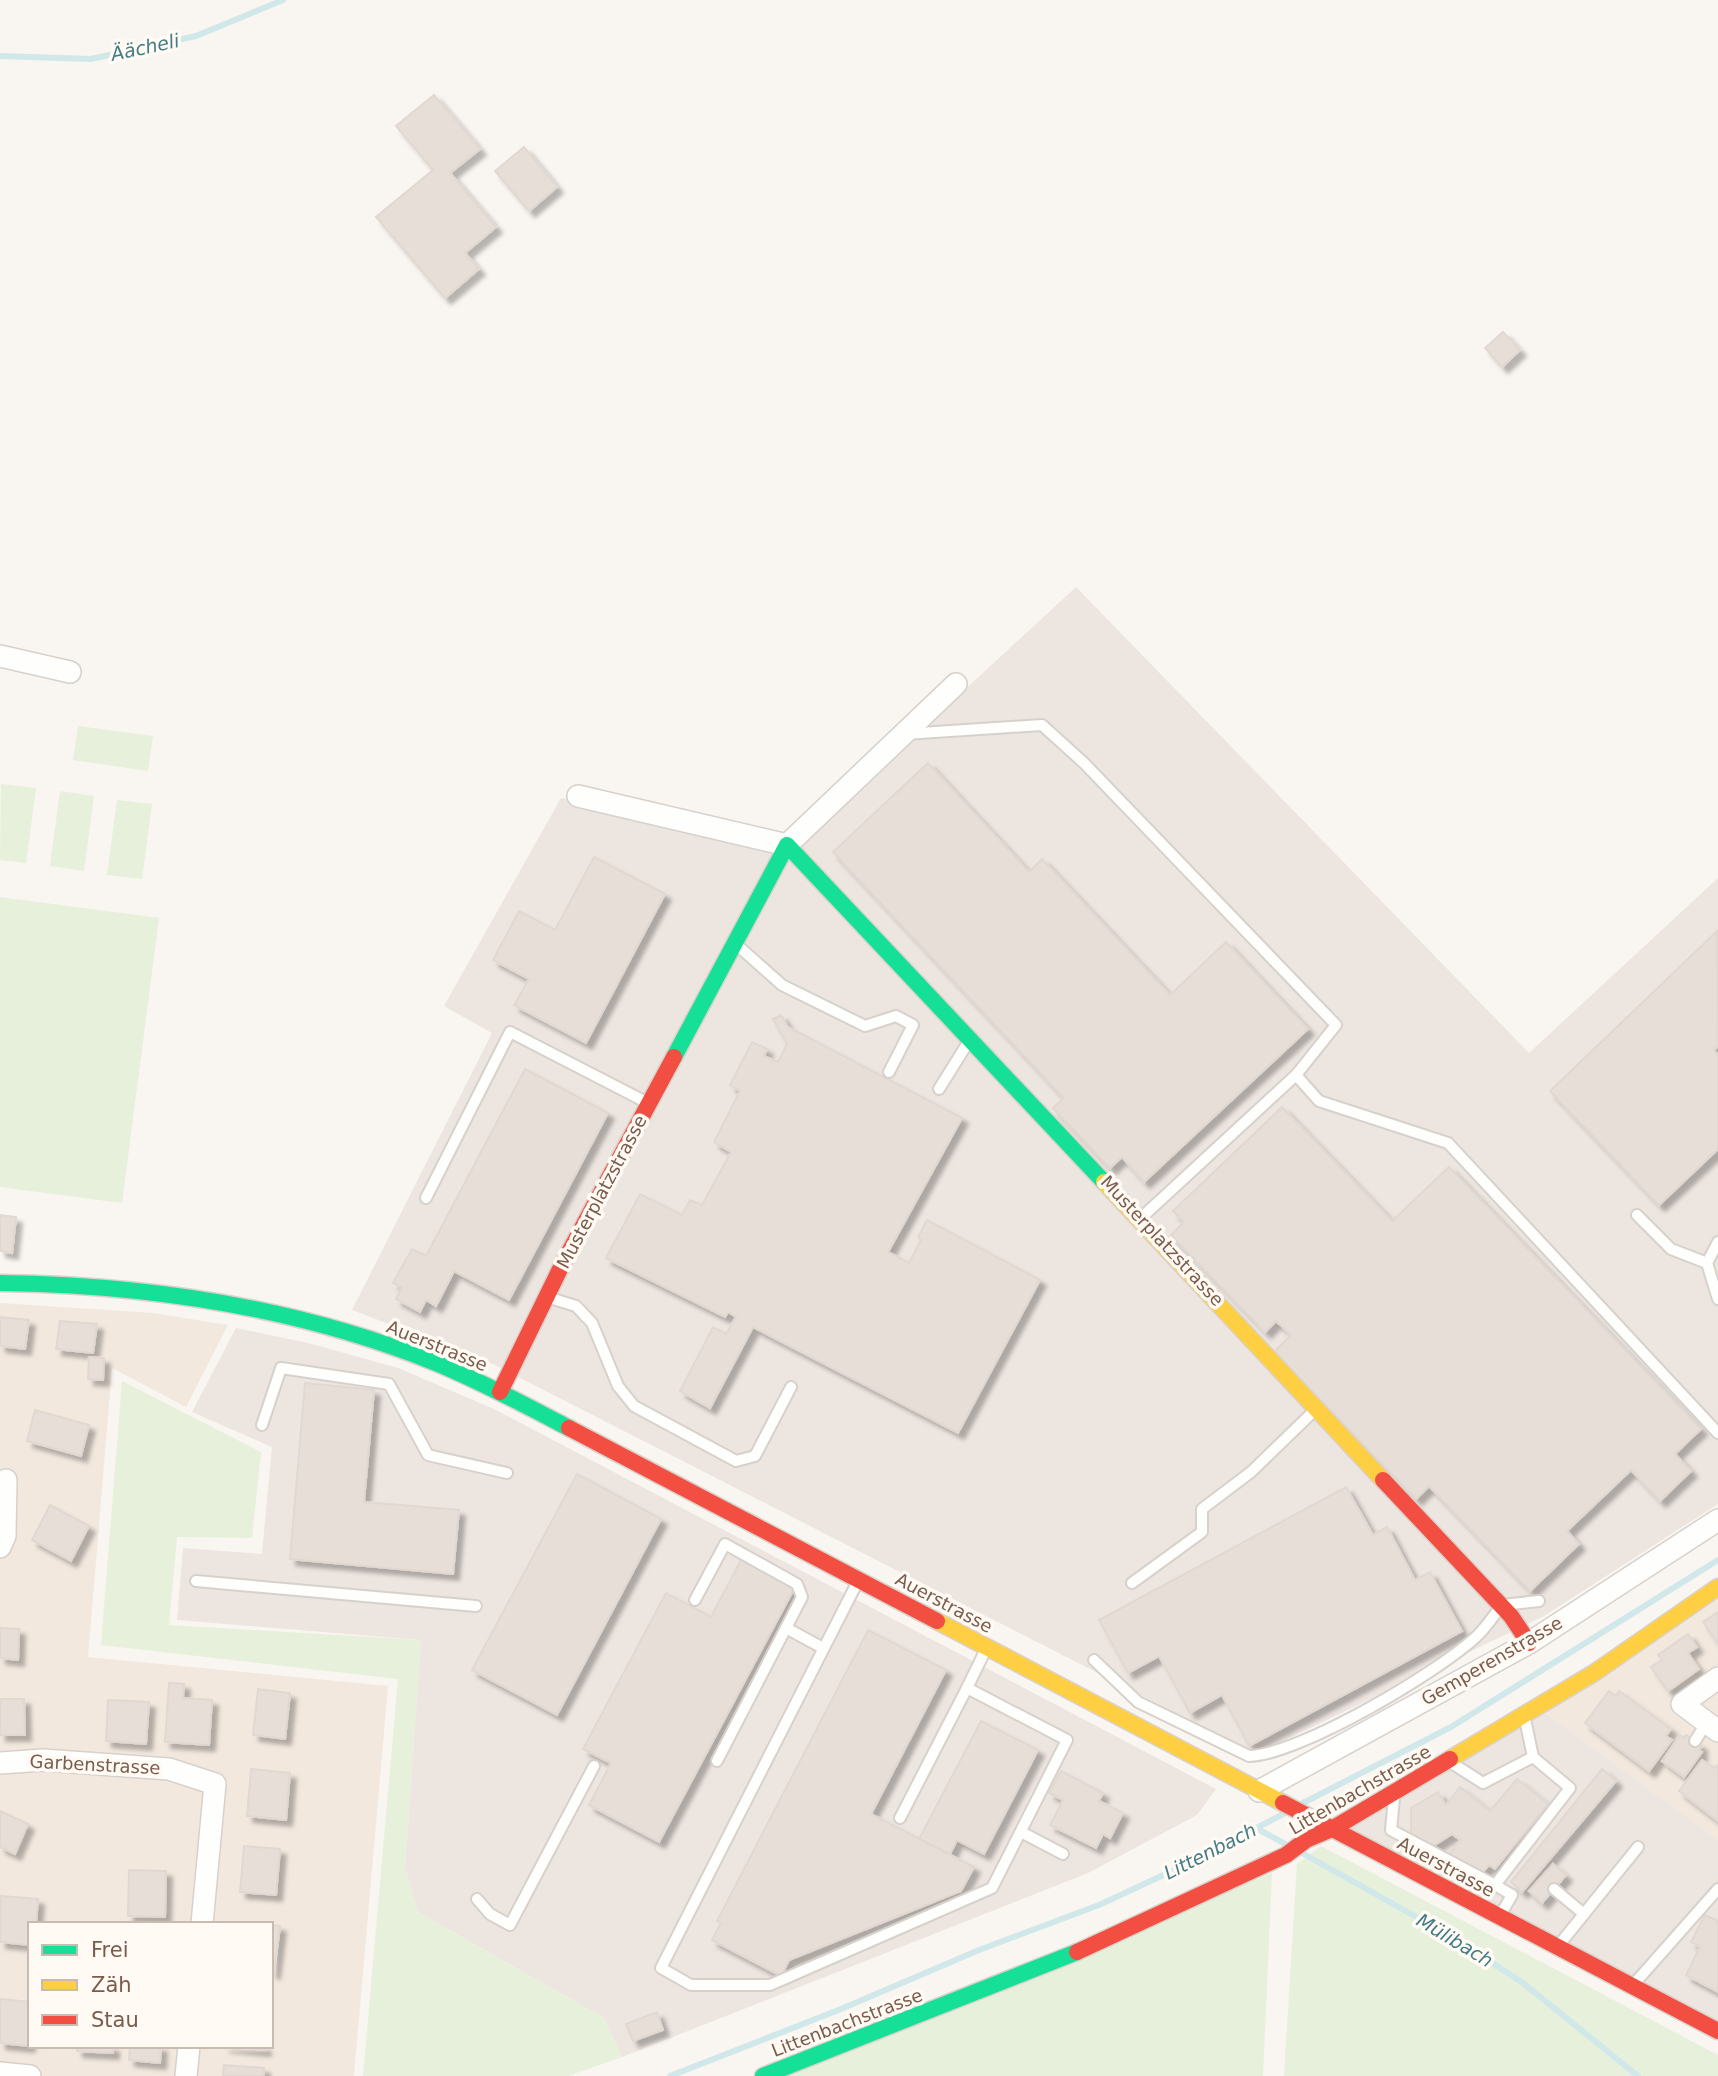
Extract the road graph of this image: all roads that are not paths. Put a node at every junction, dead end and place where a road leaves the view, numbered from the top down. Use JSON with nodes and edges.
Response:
{"nodes":[{"id":1,"x":0,"y":656,"type":"edge"},
{"id":2,"x":70,"y":672,"type":"dead end"},
{"id":3,"x":956,"y":684,"type":"dead end"},
{"id":4,"x":904,"y":734,"type":"junction"},
{"id":5,"x":578,"y":796,"type":"dead end"},
{"id":6,"x":787,"y":845,"type":"junction"},
{"id":7,"x":735,"y":943,"type":"junction"},
{"id":8,"x":970,"y":1038,"type":"junction"},
{"id":9,"x":889,"y":1072,"type":"dead end"},
{"id":10,"x":1296,"y":1075,"type":"junction"},
{"id":11,"x":939,"y":1089,"type":"dead end"},
{"id":12,"x":649,"y":1104,"type":"junction"},
{"id":13,"x":426,"y":1198,"type":"dead end"},
{"id":14,"x":1637,"y":1215,"type":"dead end"},
{"id":15,"x":1141,"y":1218,"type":"junction"},
{"id":16,"x":1718,"y":1242,"type":"edge"},
{"id":17,"x":1707,"y":1262,"type":"junction"},
{"id":18,"x":0,"y":1283,"type":"edge"},
{"id":19,"x":547,"y":1297,"type":"junction"},
{"id":20,"x":1718,"y":1299,"type":"edge"},
{"id":21,"x":792,"y":1387,"type":"dead end"},
{"id":22,"x":500,"y":1392,"type":"junction"},
{"id":23,"x":1317,"y":1408,"type":"junction"},
{"id":24,"x":262,"y":1425,"type":"dead end"},
{"id":25,"x":1718,"y":1433,"type":"edge"},
{"id":26,"x":507,"y":1473,"type":"dead end"},
{"id":27,"x":6,"y":1480,"type":"dead end"},
{"id":28,"x":1718,"y":1520,"type":"edge"},
{"id":29,"x":0,"y":1547,"type":"edge"},
{"id":30,"x":858,"y":1580,"type":"junction"},
{"id":31,"x":196,"y":1581,"type":"dead end"},
{"id":32,"x":1132,"y":1583,"type":"dead end"},
{"id":33,"x":1718,"y":1587,"type":"edge"},
{"id":34,"x":695,"y":1600,"type":"dead end"},
{"id":35,"x":1539,"y":1601,"type":"dead end"},
{"id":36,"x":1502,"y":1605,"type":"junction"},
{"id":37,"x":476,"y":1606,"type":"dead end"},
{"id":38,"x":786,"y":1628,"type":"junction"},
{"id":39,"x":1529,"y":1643,"type":"junction"},
{"id":40,"x":987,"y":1647,"type":"junction"},
{"id":41,"x":823,"y":1648,"type":"junction"},
{"id":42,"x":1094,"y":1660,"type":"dead end"},
{"id":43,"x":1718,"y":1678,"type":"edge"},
{"id":44,"x":967,"y":1688,"type":"junction"},
{"id":45,"x":1157,"y":1712,"type":"junction"},
{"id":46,"x":1524,"y":1716,"type":"junction"},
{"id":47,"x":1713,"y":1727,"type":"edge"},
{"id":48,"x":1146,"y":1732,"type":"junction"},
{"id":49,"x":1695,"y":1741,"type":"dead end"},
{"id":50,"x":1534,"y":1757,"type":"junction"},
{"id":51,"x":717,"y":1761,"type":"dead end"},
{"id":52,"x":1448,"y":1761,"type":"junction"},
{"id":53,"x":0,"y":1763,"type":"edge"},
{"id":54,"x":594,"y":1766,"type":"dead end"},
{"id":55,"x":1394,"y":1792,"type":"junction"},
{"id":56,"x":1269,"y":1796,"type":"junction"},
{"id":57,"x":900,"y":1818,"type":"dead end"},
{"id":58,"x":1332,"y":1829,"type":"junction"},
{"id":59,"x":1021,"y":1832,"type":"junction"},
{"id":60,"x":1638,"y":1847,"type":"dead end"},
{"id":61,"x":1063,"y":1854,"type":"dead end"},
{"id":62,"x":1495,"y":1885,"type":"junction"},
{"id":63,"x":1554,"y":1889,"type":"dead end"},
{"id":64,"x":1718,"y":1889,"type":"edge"},
{"id":65,"x":477,"y":1899,"type":"dead end"},
{"id":66,"x":1584,"y":1914,"type":"junction"},
{"id":67,"x":1500,"y":1917,"type":"junction"},
{"id":68,"x":202,"y":1922,"type":"edge"},
{"id":69,"x":1557,"y":1947,"type":"junction"},
{"id":70,"x":1633,"y":1986,"type":"junction"},
{"id":71,"x":1718,"y":2031,"type":"edge"},
{"id":72,"x":189,"y":2048,"type":"edge"},
{"id":73,"x":0,"y":2073,"type":"edge"},
{"id":74,"x":30,"y":2076,"type":"edge"},
{"id":75,"x":186,"y":2076,"type":"edge"},
{"id":76,"x":763,"y":2076,"type":"edge"}],
"edges":[{"from":1,"to":2,"type":"street"},
{"from":3,"to":4,"type":"street"},
{"from":4,"to":6,"type":"street"},
{"from":4,"to":10,"type":"lane"},
{"from":5,"to":6,"type":"street"},
{"from":6,"to":7,"type":"street","name":"Musterplatzstrasse"},
{"from":6,"to":8,"type":"street","name":"Musterplatzstrasse"},
{"from":7,"to":9,"type":"lane"},
{"from":7,"to":12,"type":"street","name":"Musterplatzstrasse"},
{"from":8,"to":11,"type":"lane"},
{"from":8,"to":15,"type":"street","name":"Musterplatzstrasse"},
{"from":10,"to":15,"type":"lane"},
{"from":10,"to":25,"type":"lane"},
{"from":12,"to":13,"type":"lane"},
{"from":12,"to":19,"type":"street","name":"Musterplatzstrasse"},
{"from":14,"to":17,"type":"lane"},
{"from":15,"to":23,"type":"street","name":"Musterplatzstrasse"},
{"from":16,"to":17,"type":"lane"},
{"from":17,"to":20,"type":"lane"},
{"from":18,"to":22,"type":"street","name":"Auerstrasse"},
{"from":19,"to":21,"type":"lane"},
{"from":19,"to":22,"type":"street","name":"Musterplatzstrasse"},
{"from":22,"to":30,"type":"street","name":"Auerstrasse"},
{"from":23,"to":32,"type":"lane"},
{"from":23,"to":36,"type":"street","name":"Musterplatzstrasse"},
{"from":24,"to":26,"type":"lane"},
{"from":27,"to":29,"type":"street"},
{"from":28,"to":39,"type":"street","name":"Gemperenstrasse"},
{"from":30,"to":40,"type":"street","name":"Auerstrasse"},
{"from":30,"to":41,"type":"lane"},
{"from":31,"to":37,"type":"lane"},
{"from":33,"to":46,"type":"street","name":"Littenbachstrasse"},
{"from":34,"to":38,"type":"lane"},
{"from":35,"to":36,"type":"lane"},
{"from":36,"to":39,"type":"street","name":"Musterplatzstrasse"},
{"from":36,"to":45,"type":"lane"},
{"from":38,"to":41,"type":"lane"},
{"from":38,"to":51,"type":"lane"},
{"from":39,"to":56,"type":"street","name":"Gemperenstrasse"},
{"from":40,"to":44,"type":"lane"},
{"from":40,"to":48,"type":"street","name":"Auerstrasse"},
{"from":41,"to":59,"type":"lane"},
{"from":42,"to":45,"type":"lane"},
{"from":43,"to":47,"type":"street"},
{"from":44,"to":57,"type":"lane"},
{"from":44,"to":59,"type":"lane"},
{"from":45,"to":48,"type":"lane"},
{"from":46,"to":50,"type":"lane"},
{"from":46,"to":52,"type":"street","name":"Littenbachstrasse"},
{"from":47,"to":49,"type":"lane"},
{"from":48,"to":56,"type":"street","name":"Auerstrasse"},
{"from":50,"to":52,"type":"lane"},
{"from":50,"to":62,"type":"lane"},
{"from":52,"to":55,"type":"street","name":"Littenbachstrasse"},
{"from":53,"to":68,"type":"street","name":"Garbenstrasse"},
{"from":54,"to":65,"type":"lane"},
{"from":55,"to":58,"type":"street","name":"Littenbachstrasse"},
{"from":55,"to":62,"type":"lane"},
{"from":56,"to":58,"type":"street","name":"Auerstrasse"},
{"from":58,"to":67,"type":"street","name":"Auerstrasse"},
{"from":58,"to":76,"type":"street","name":"Littenbachstrasse"},
{"from":59,"to":61,"type":"lane"},
{"from":60,"to":66,"type":"lane"},
{"from":62,"to":67,"type":"lane"},
{"from":63,"to":66,"type":"lane"},
{"from":64,"to":70,"type":"lane"},
{"from":66,"to":69,"type":"lane"},
{"from":67,"to":69,"type":"street","name":"Auerstrasse"},
{"from":69,"to":70,"type":"street","name":"Auerstrasse"},
{"from":70,"to":71,"type":"street","name":"Auerstrasse"},
{"from":72,"to":75,"type":"street"},
{"from":73,"to":74,"type":"street"}]}
